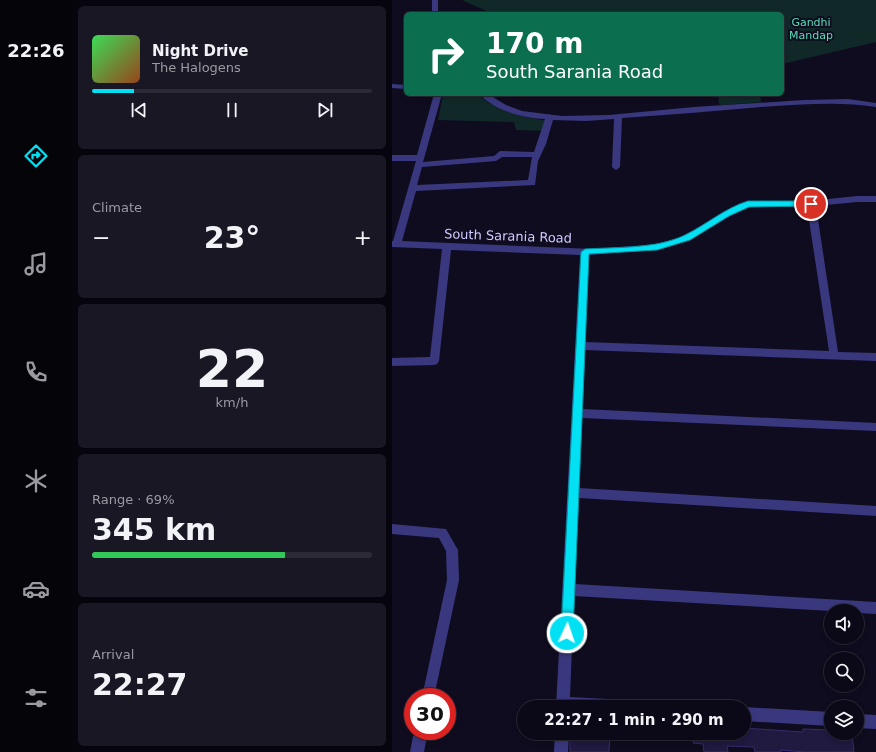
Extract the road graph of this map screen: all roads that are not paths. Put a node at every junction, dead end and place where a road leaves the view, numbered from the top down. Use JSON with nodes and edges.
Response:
{"nodes":[{"id":1,"x":434,"y":0,"type":"edge"},
{"id":2,"x":435,"y":12,"type":"edge"},
{"id":3,"x":392,"y":86,"type":"edge"},
{"id":4,"x":404,"y":87,"type":"edge"},
{"id":5,"x":437,"y":96,"type":"edge"},
{"id":6,"x":486,"y":96,"type":"edge"},
{"id":7,"x":876,"y":106,"type":"edge"},
{"id":8,"x":550,"y":117,"type":"junction"},
{"id":9,"x":618,"y":117,"type":"junction"},
{"id":10,"x":537,"y":155,"type":"junction"},
{"id":11,"x":392,"y":158,"type":"edge"},
{"id":12,"x":419,"y":162,"type":"junction"},
{"id":13,"x":616,"y":167,"type":"dead end"},
{"id":14,"x":412,"y":188,"type":"junction"},
{"id":15,"x":876,"y":199,"type":"edge"},
{"id":16,"x":811,"y":204,"type":"junction"},
{"id":17,"x":394,"y":244,"type":"edge"},
{"id":18,"x":447,"y":247,"type":"junction"},
{"id":19,"x":585,"y":252,"type":"junction"},
{"id":20,"x":581,"y":346,"type":"junction"},
{"id":21,"x":834,"y":355,"type":"junction"},
{"id":22,"x":876,"y":357,"type":"edge"},
{"id":23,"x":392,"y":362,"type":"edge"},
{"id":24,"x":577,"y":413,"type":"junction"},
{"id":25,"x":876,"y":427,"type":"edge"},
{"id":26,"x":574,"y":493,"type":"junction"},
{"id":27,"x":876,"y":511,"type":"edge"},
{"id":28,"x":392,"y":529,"type":"edge"},
{"id":29,"x":569,"y":590,"type":"junction"},
{"id":30,"x":876,"y":608,"type":"edge"},
{"id":31,"x":430,"y":688,"type":"edge"},
{"id":32,"x":564,"y":700,"type":"edge"},
{"id":33,"x":751,"y":714,"type":"edge"},
{"id":34,"x":824,"y":719,"type":"edge"},
{"id":35,"x":864,"y":721,"type":"edge"},
{"id":36,"x":876,"y":722,"type":"edge"},
{"id":37,"x":419,"y":740,"type":"edge"},
{"id":38,"x":562,"y":740,"type":"edge"},
{"id":39,"x":417,"y":752,"type":"edge"},
{"id":40,"x":561,"y":752,"type":"edge"}],
"edges":[{"from":1,"to":2,"type":"street"},
{"from":3,"to":4,"type":"street"},
{"from":5,"to":12,"type":"street"},
{"from":6,"to":8,"type":"street"},
{"from":7,"to":9,"type":"street"},
{"from":8,"to":9,"type":"street"},
{"from":8,"to":10,"type":"street"},
{"from":9,"to":13,"type":"street"},
{"from":10,"to":12,"type":"street"},
{"from":10,"to":14,"type":"street"},
{"from":11,"to":12,"type":"street"},
{"from":12,"to":14,"type":"street"},
{"from":14,"to":17,"type":"street"},
{"from":15,"to":16,"type":"street","name":"South Sarania Road"},
{"from":16,"to":19,"type":"street","name":"South Sarania Road"},
{"from":16,"to":21,"type":"street"},
{"from":17,"to":18,"type":"street","name":"South Sarania Road"},
{"from":18,"to":19,"type":"street","name":"South Sarania Road"},
{"from":18,"to":23,"type":"street"},
{"from":19,"to":20,"type":"street"},
{"from":20,"to":21,"type":"street"},
{"from":20,"to":24,"type":"street"},
{"from":21,"to":22,"type":"street"},
{"from":24,"to":25,"type":"street"},
{"from":24,"to":26,"type":"street"},
{"from":26,"to":27,"type":"street"},
{"from":26,"to":29,"type":"street"},
{"from":28,"to":31,"type":"street"},
{"from":29,"to":30,"type":"street"},
{"from":29,"to":32,"type":"street"},
{"from":33,"to":34,"type":"street"},
{"from":35,"to":36,"type":"street"},
{"from":37,"to":39,"type":"street"},
{"from":38,"to":40,"type":"street"}]}
